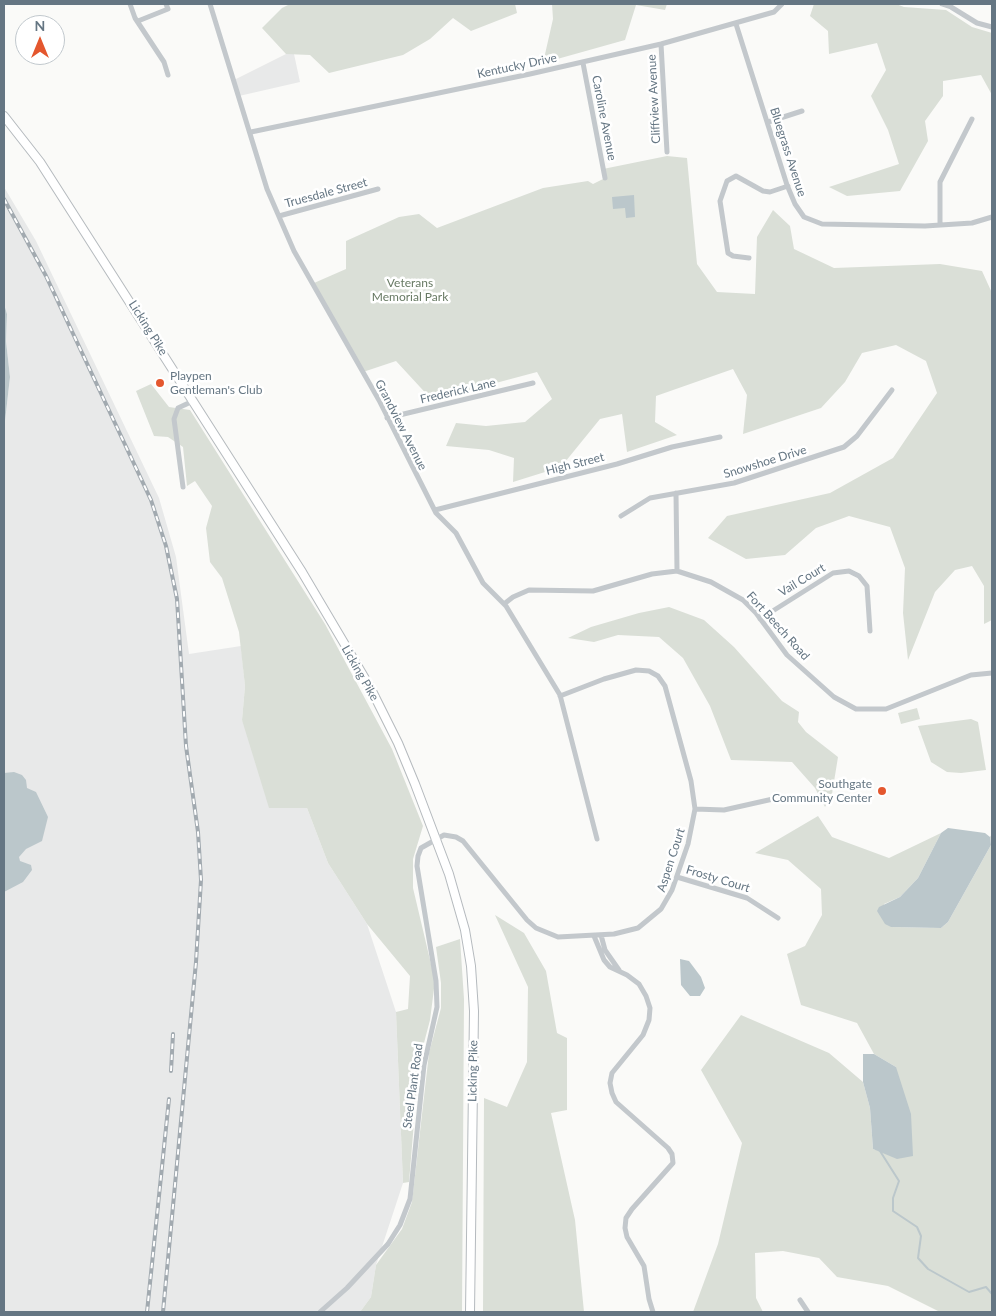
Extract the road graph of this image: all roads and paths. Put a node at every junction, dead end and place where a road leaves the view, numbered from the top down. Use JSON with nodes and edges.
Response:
{"nodes":[{"id":1,"x":130,"y":4,"type":"edge"},
{"id":2,"x":166,"y":4,"type":"edge"},
{"id":3,"x":210,"y":4,"type":"edge"},
{"id":4,"x":782,"y":4,"type":"edge"},
{"id":5,"x":942,"y":4,"type":"edge"},
{"id":6,"x":138,"y":21,"type":"junction"},
{"id":7,"x":736,"y":24,"type":"junction"},
{"id":8,"x":992,"y":27,"type":"edge"},
{"id":9,"x":661,"y":44,"type":"junction"},
{"id":10,"x":583,"y":63,"type":"junction"},
{"id":11,"x":168,"y":75,"type":"dead end"},
{"id":12,"x":802,"y":111,"type":"dead end"},
{"id":13,"x":4,"y":116,"type":"edge"},
{"id":14,"x":972,"y":119,"type":"dead end"},
{"id":15,"x":768,"y":122,"type":"junction"},
{"id":16,"x":251,"y":132,"type":"junction"},
{"id":17,"x":667,"y":152,"type":"dead end"},
{"id":18,"x":605,"y":178,"type":"dead end"},
{"id":19,"x":788,"y":186,"type":"junction"},
{"id":20,"x":378,"y":190,"type":"dead end"},
{"id":21,"x":279,"y":216,"type":"junction"},
{"id":22,"x":992,"y":217,"type":"edge"},
{"id":23,"x":940,"y":225,"type":"junction"},
{"id":24,"x":749,"y":258,"type":"dead end"},
{"id":25,"x":533,"y":383,"type":"dead end"},
{"id":26,"x":892,"y":390,"type":"dead end"},
{"id":27,"x":193,"y":400,"type":"junction"},
{"id":28,"x":387,"y":418,"type":"junction"},
{"id":29,"x":720,"y":438,"type":"dead end"},
{"id":30,"x":183,"y":487,"type":"dead end"},
{"id":31,"x":676,"y":493,"type":"junction"},
{"id":32,"x":434,"y":510,"type":"junction"},
{"id":33,"x":621,"y":516,"type":"dead end"},
{"id":34,"x":677,"y":571,"type":"junction"},
{"id":35,"x":504,"y":604,"type":"junction"},
{"id":36,"x":760,"y":619,"type":"junction"},
{"id":37,"x":870,"y":631,"type":"dead end"},
{"id":38,"x":992,"y":673,"type":"edge"},
{"id":39,"x":560,"y":696,"type":"junction"},
{"id":40,"x":773,"y":799,"type":"dead end"},
{"id":41,"x":695,"y":809,"type":"junction"},
{"id":42,"x":434,"y":839,"type":"junction"},
{"id":43,"x":597,"y":839,"type":"dead end"},
{"id":44,"x":677,"y":877,"type":"junction"},
{"id":45,"x":778,"y":918,"type":"dead end"},
{"id":46,"x":601,"y":935,"type":"junction"},
{"id":47,"x":594,"y":936,"type":"junction"},
{"id":48,"x":620,"y":971,"type":"junction"},
{"id":49,"x":800,"y":1300,"type":"dead end"},
{"id":50,"x":320,"y":1312,"type":"edge"},
{"id":51,"x":470,"y":1312,"type":"edge"},
{"id":52,"x":653,"y":1312,"type":"edge"},
{"id":53,"x":808,"y":1312,"type":"edge"}],
"edges":[{"from":1,"to":6,"type":"street"},
{"from":2,"to":6,"type":"street"},
{"from":3,"to":16,"type":"street","name":"Grandview Avenue"},
{"from":4,"to":7,"type":"street","name":"Kentucky Drive"},
{"from":5,"to":8,"type":"street"},
{"from":6,"to":11,"type":"street"},
{"from":7,"to":9,"type":"street","name":"Kentucky Drive"},
{"from":7,"to":15,"type":"street","name":"Bluegrass Avenue"},
{"from":9,"to":10,"type":"street","name":"Kentucky Drive"},
{"from":9,"to":17,"type":"street","name":"Cliffview Avenue"},
{"from":10,"to":16,"type":"street","name":"Kentucky Drive"},
{"from":10,"to":18,"type":"street","name":"Caroline Avenue"},
{"from":12,"to":15,"type":"street"},
{"from":13,"to":27,"type":"main road","name":"Licking Pike"},
{"from":14,"to":23,"type":"street"},
{"from":15,"to":19,"type":"street","name":"Bluegrass Avenue"},
{"from":16,"to":21,"type":"street","name":"Grandview Avenue"},
{"from":19,"to":23,"type":"street","name":"Bluegrass Avenue"},
{"from":19,"to":24,"type":"street"},
{"from":20,"to":21,"type":"street","name":"Truesdale Street"},
{"from":21,"to":28,"type":"street","name":"Grandview Avenue"},
{"from":22,"to":23,"type":"street","name":"Bluegrass Avenue"},
{"from":25,"to":28,"type":"street","name":"Frederick Lane"},
{"from":26,"to":31,"type":"street","name":"Snowshoe Drive"},
{"from":27,"to":30,"type":"street"},
{"from":27,"to":42,"type":"main road","name":"Licking Pike"},
{"from":28,"to":32,"type":"street","name":"Grandview Avenue"},
{"from":29,"to":32,"type":"street","name":"High Street"},
{"from":31,"to":33,"type":"street","name":"Snowshoe Drive"},
{"from":31,"to":34,"type":"street"},
{"from":32,"to":35,"type":"street","name":"Grandview Avenue"},
{"from":34,"to":35,"type":"street","name":"Fort Beech Road"},
{"from":34,"to":36,"type":"street","name":"Fort Beech Road"},
{"from":35,"to":39,"type":"street","name":"Grandview Avenue"},
{"from":36,"to":37,"type":"street","name":"Vail Court"},
{"from":36,"to":38,"type":"street","name":"Fort Beech Road"},
{"from":39,"to":41,"type":"street","name":"Aspen Court"},
{"from":39,"to":43,"type":"street","name":"Grandview Avenue"},
{"from":40,"to":41,"type":"street"},
{"from":41,"to":44,"type":"street","name":"Aspen Court"},
{"from":42,"to":47,"type":"street","name":"Aspen Court"},
{"from":42,"to":50,"type":"street","name":"Steel Plant Road"},
{"from":42,"to":51,"type":"main road","name":"Licking Pike"},
{"from":44,"to":45,"type":"street","name":"Frosty Court"},
{"from":44,"to":46,"type":"street","name":"Aspen Court"},
{"from":46,"to":47,"type":"street","name":"Aspen Court"},
{"from":46,"to":48,"type":"street"},
{"from":47,"to":48,"type":"street"},
{"from":48,"to":52,"type":"street"},
{"from":49,"to":53,"type":"street"}]}
